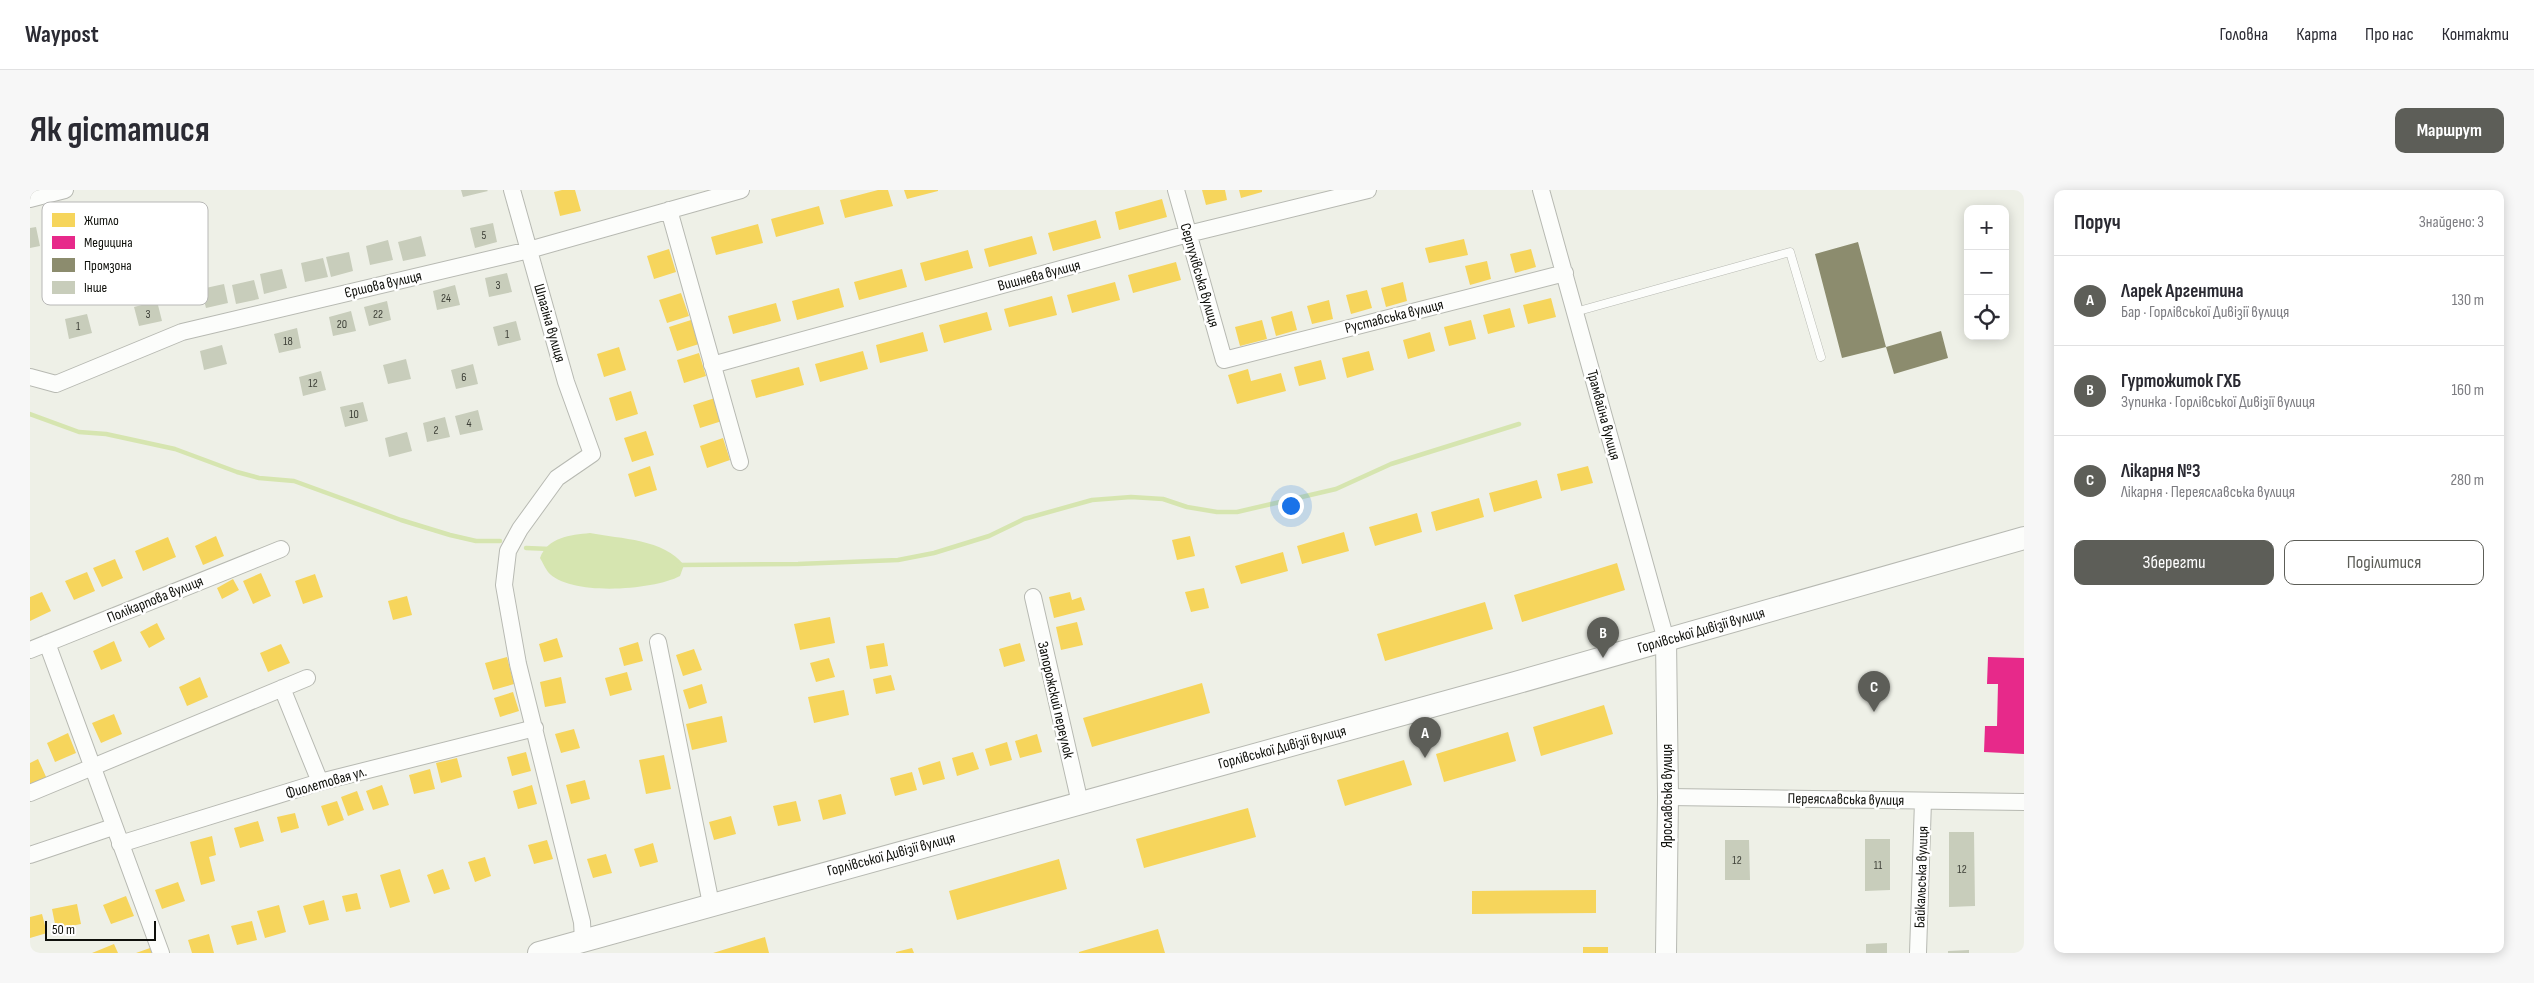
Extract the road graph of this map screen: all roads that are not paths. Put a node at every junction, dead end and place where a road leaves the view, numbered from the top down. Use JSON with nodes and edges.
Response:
{"nodes":[{"id":1,"x":65,"y":190,"type":"edge"},
{"id":2,"x":512,"y":190,"type":"edge"},
{"id":3,"x":741,"y":190,"type":"edge"},
{"id":4,"x":1176,"y":190,"type":"edge"},
{"id":5,"x":1368,"y":190,"type":"edge"},
{"id":6,"x":1541,"y":190,"type":"edge"},
{"id":7,"x":30,"y":199,"type":"edge"},
{"id":8,"x":669,"y":210,"type":"junction"},
{"id":9,"x":1188,"y":234,"type":"junction"},
{"id":10,"x":529,"y":250,"type":"junction"},
{"id":11,"x":1564,"y":273,"type":"junction"},
{"id":12,"x":1575,"y":312,"type":"junction"},
{"id":13,"x":1821,"y":357,"type":"dead end"},
{"id":14,"x":1224,"y":360,"type":"joint"},
{"id":15,"x":712,"y":365,"type":"junction"},
{"id":16,"x":30,"y":377,"type":"edge"},
{"id":17,"x":740,"y":462,"type":"dead end"},
{"id":18,"x":2024,"y":538,"type":"edge"},
{"id":19,"x":281,"y":549,"type":"dead end"},
{"id":20,"x":1033,"y":597,"type":"dead end"},
{"id":21,"x":1666,"y":640,"type":"junction"},
{"id":22,"x":658,"y":642,"type":"dead end"},
{"id":23,"x":47,"y":643,"type":"junction"},
{"id":24,"x":30,"y":650,"type":"edge"},
{"id":25,"x":307,"y":678,"type":"dead end"},
{"id":26,"x":282,"y":688,"type":"junction"},
{"id":27,"x":534,"y":728,"type":"junction"},
{"id":28,"x":93,"y":765,"type":"junction"},
{"id":29,"x":320,"y":782,"type":"junction"},
{"id":30,"x":30,"y":793,"type":"edge"},
{"id":31,"x":1668,"y":796,"type":"junction"},
{"id":32,"x":1923,"y":801,"type":"junction"},
{"id":33,"x":2024,"y":802,"type":"edge"},
{"id":34,"x":1080,"y":803,"type":"junction"},
{"id":35,"x":113,"y":827,"type":"junction"},
{"id":36,"x":120,"y":844,"type":"junction"},
{"id":37,"x":30,"y":855,"type":"edge"},
{"id":38,"x":710,"y":904,"type":"junction"},
{"id":39,"x":583,"y":940,"type":"junction"},
{"id":40,"x":161,"y":953,"type":"edge"},
{"id":41,"x":539,"y":953,"type":"edge"},
{"id":42,"x":1666,"y":953,"type":"edge"},
{"id":43,"x":1918,"y":953,"type":"edge"}],
"edges":[{"from":1,"to":7,"type":"street"},
{"from":2,"to":10,"type":"street","name":"Шпагіна вулиця"},
{"from":3,"to":8,"type":"street","name":"Єршова вулиця"},
{"from":4,"to":9,"type":"street","name":"Серпухівська вулиця"},
{"from":5,"to":9,"type":"street","name":"Вишнева вулиця"},
{"from":6,"to":11,"type":"street","name":"Трамвайна вулиця"},
{"from":8,"to":10,"type":"street","name":"Єршова вулиця"},
{"from":8,"to":15,"type":"street"},
{"from":9,"to":14,"type":"street","name":"Серпухівська вулиця"},
{"from":9,"to":15,"type":"street","name":"Вишнева вулиця"},
{"from":10,"to":16,"type":"street","name":"Єршова вулиця"},
{"from":10,"to":27,"type":"street","name":"Шпагіна вулиця"},
{"from":11,"to":12,"type":"street","name":"Трамвайна вулиця"},
{"from":11,"to":14,"type":"street","name":"Руставська вулиця"},
{"from":12,"to":13,"type":"lane"},
{"from":12,"to":21,"type":"street","name":"Трамвайна вулиця"},
{"from":15,"to":17,"type":"street"},
{"from":18,"to":21,"type":"main road","name":"Горлівської Дивізії вулиця"},
{"from":19,"to":23,"type":"street","name":"Полікарпова вулиця"},
{"from":20,"to":34,"type":"street","name":"Запорожский переулок"},
{"from":21,"to":31,"type":"street","name":"Ярославська вулиця"},
{"from":21,"to":34,"type":"main road","name":"Горлівської Дивізії вулиця"},
{"from":22,"to":38,"type":"street"},
{"from":23,"to":24,"type":"street","name":"Полікарпова вулиця"},
{"from":23,"to":28,"type":"street"},
{"from":25,"to":26,"type":"street"},
{"from":26,"to":28,"type":"street"},
{"from":26,"to":29,"type":"street"},
{"from":27,"to":29,"type":"street","name":"Фиолетовая ул."},
{"from":27,"to":39,"type":"street"},
{"from":28,"to":30,"type":"street"},
{"from":28,"to":35,"type":"street"},
{"from":29,"to":36,"type":"street","name":"Фиолетовая ул."},
{"from":31,"to":32,"type":"street","name":"Переяславська вулиця"},
{"from":31,"to":42,"type":"street","name":"Ярославська вулиця"},
{"from":32,"to":33,"type":"street","name":"Переяславська вулиця"},
{"from":32,"to":43,"type":"street","name":"Байкальська вулиця"},
{"from":34,"to":38,"type":"main road","name":"Горлівської Дивізії вулиця"},
{"from":35,"to":36,"type":"street"},
{"from":35,"to":37,"type":"street"},
{"from":36,"to":40,"type":"street"},
{"from":38,"to":39,"type":"main road","name":"Горлівської Дивізії вулиця"},
{"from":39,"to":41,"type":"main road","name":"Горлівської Дивізії вулиця"}]}
